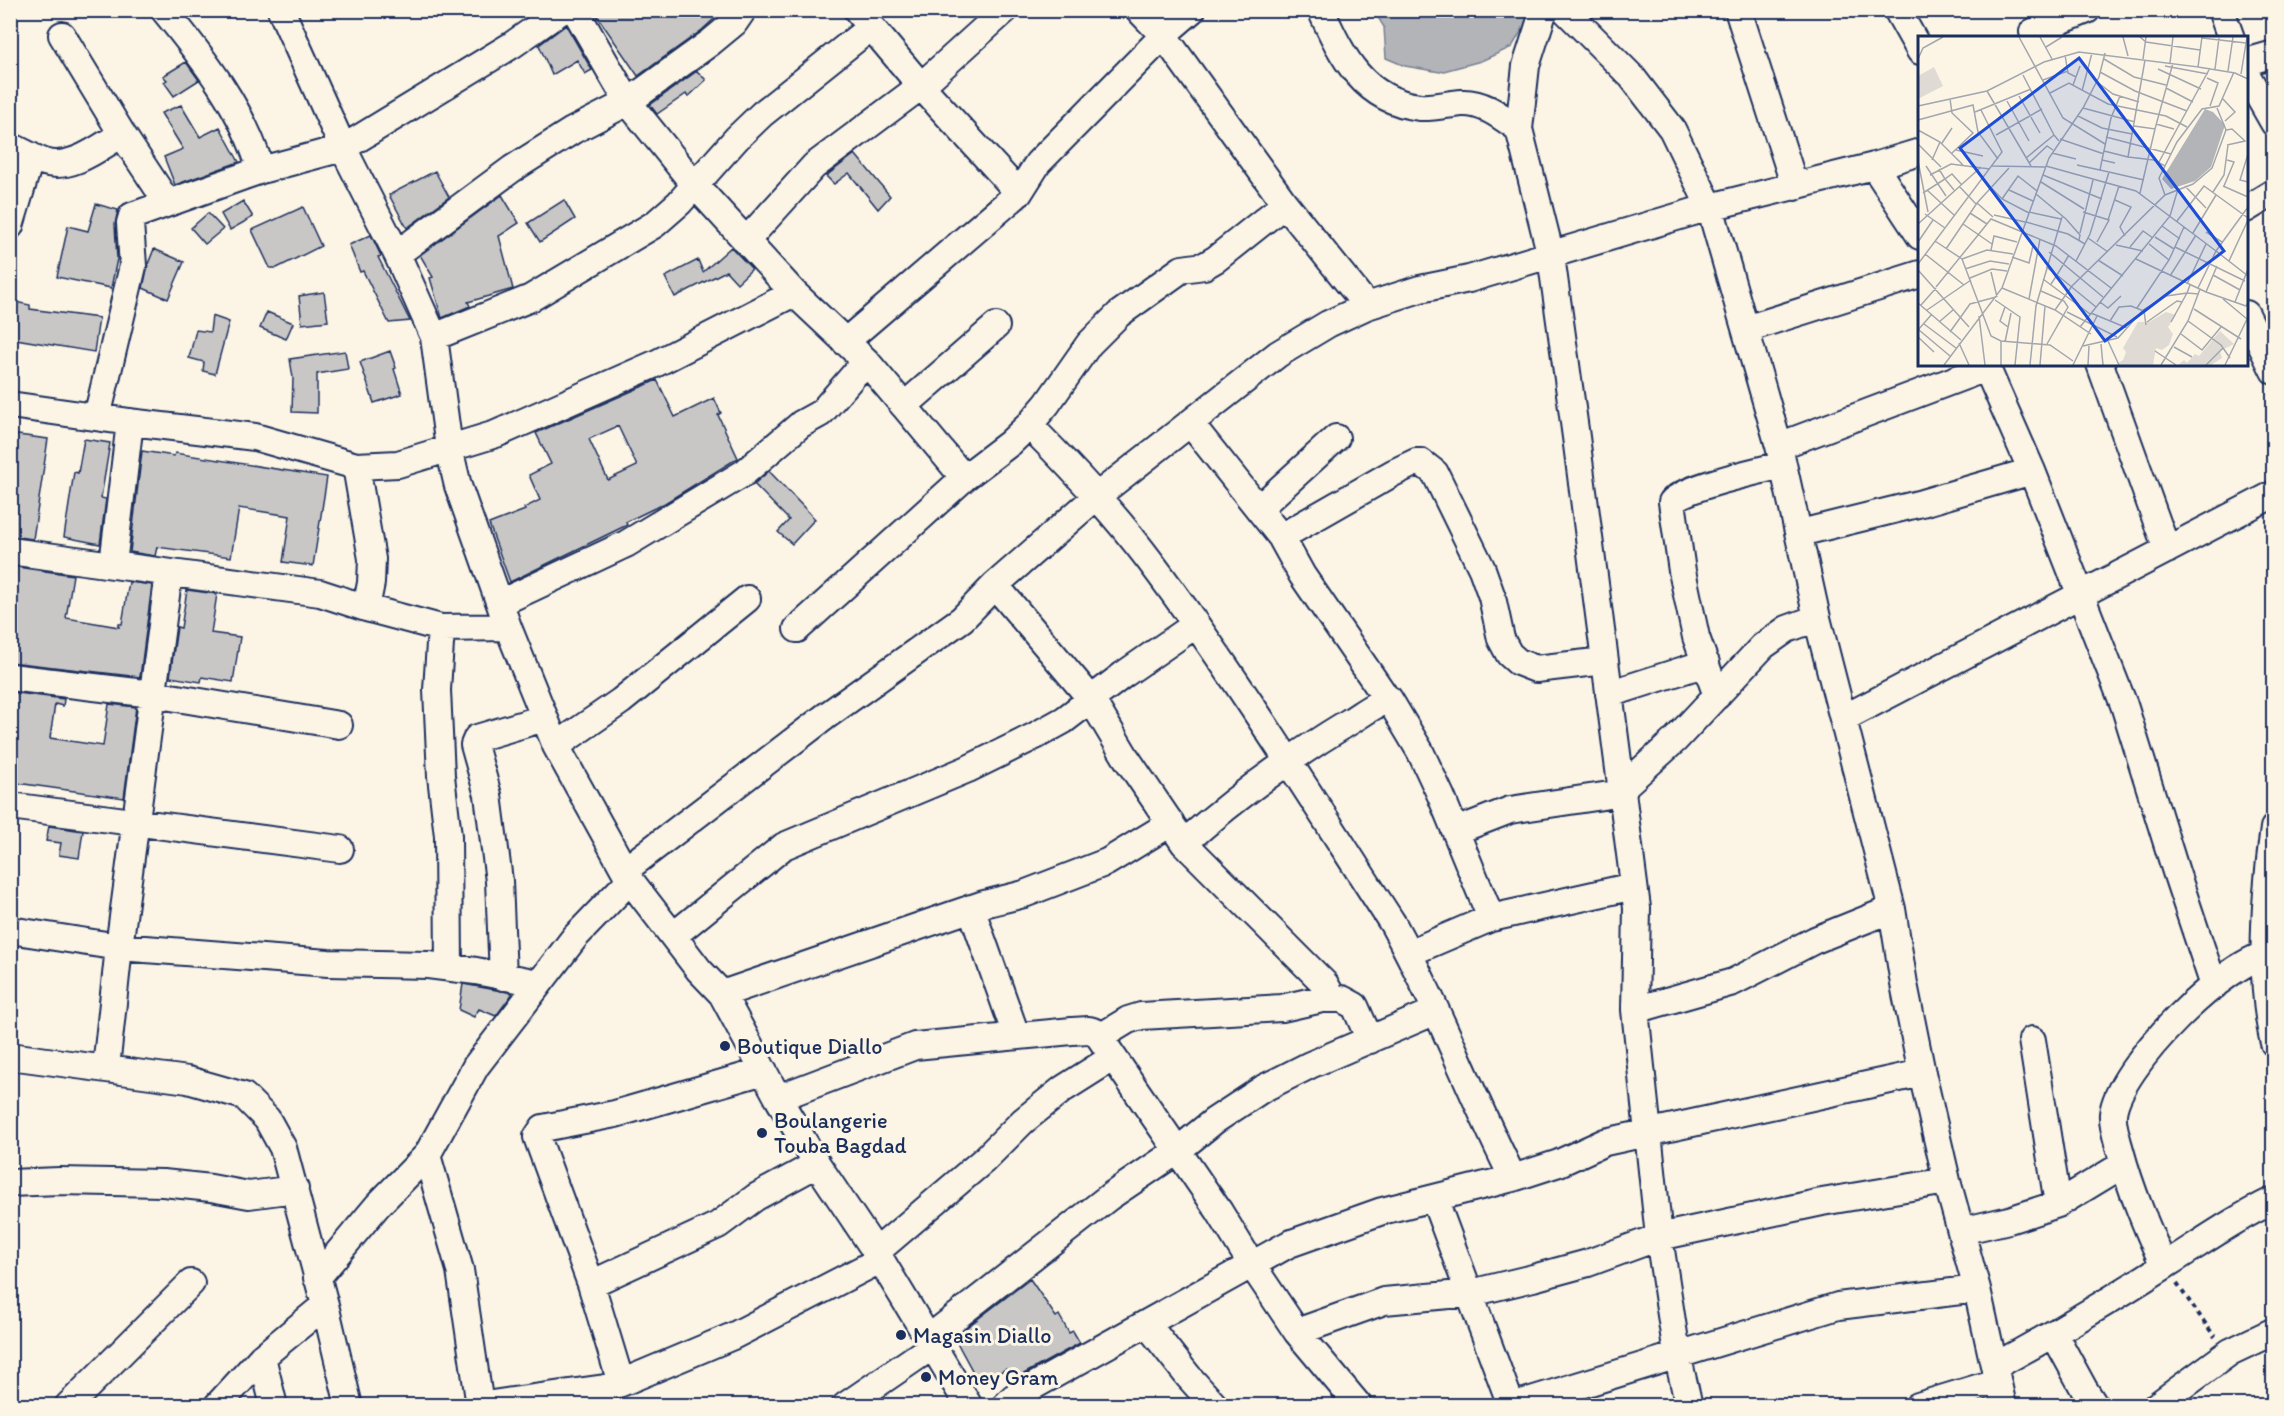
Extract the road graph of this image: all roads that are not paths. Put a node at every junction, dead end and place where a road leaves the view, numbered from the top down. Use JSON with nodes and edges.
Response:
{"nodes":[{"id":1,"x":164,"y":10,"type":"edge"},
{"id":2,"x":281,"y":10,"type":"edge"},
{"id":3,"x":562,"y":10,"type":"edge"},
{"id":4,"x":575,"y":10,"type":"edge"},
{"id":5,"x":743,"y":10,"type":"edge"},
{"id":6,"x":1005,"y":10,"type":"edge"},
{"id":7,"x":1139,"y":10,"type":"edge"},
{"id":8,"x":1191,"y":10,"type":"edge"},
{"id":9,"x":1321,"y":10,"type":"edge"},
{"id":10,"x":1544,"y":10,"type":"edge"},
{"id":11,"x":1565,"y":10,"type":"edge"},
{"id":12,"x":1738,"y":10,"type":"edge"},
{"id":13,"x":1897,"y":10,"type":"edge"},
{"id":14,"x":2087,"y":10,"type":"edge"},
{"id":15,"x":2221,"y":10,"type":"edge"},
{"id":16,"x":864,"y":19,"type":"edge"},
{"id":17,"x":2032,"y":27,"type":"edge"},
{"id":18,"x":62,"y":35,"type":"dead end"},
{"id":19,"x":1164,"y":36,"type":"junction"},
{"id":20,"x":2230,"y":36,"type":"edge"},
{"id":21,"x":1918,"y":47,"type":"edge"},
{"id":22,"x":2274,"y":54,"type":"edge"},
{"id":23,"x":2248,"y":62,"type":"edge"},
{"id":24,"x":2248,"y":76,"type":"edge"},
{"id":25,"x":921,"y":86,"type":"junction"},
{"id":26,"x":628,"y":102,"type":"junction"},
{"id":27,"x":2274,"y":123,"type":"edge"},
{"id":28,"x":1519,"y":129,"type":"junction"},
{"id":29,"x":122,"y":134,"type":"junction"},
{"id":30,"x":343,"y":148,"type":"junction"},
{"id":31,"x":21,"y":151,"type":"edge"},
{"id":32,"x":1918,"y":153,"type":"edge"},
{"id":33,"x":1874,"y":166,"type":"junction"},
{"id":34,"x":261,"y":170,"type":"junction"},
{"id":35,"x":694,"y":184,"type":"junction"},
{"id":36,"x":1795,"y":187,"type":"junction"},
{"id":37,"x":2274,"y":192,"type":"edge"},
{"id":38,"x":1019,"y":193,"type":"junction"},
{"id":39,"x":167,"y":202,"type":"junction"},
{"id":40,"x":1285,"y":204,"type":"junction"},
{"id":41,"x":1710,"y":207,"type":"junction"},
{"id":42,"x":2248,"y":208,"type":"edge"},
{"id":43,"x":10,"y":226,"type":"edge"},
{"id":44,"x":1918,"y":233,"type":"edge"},
{"id":45,"x":746,"y":241,"type":"junction"},
{"id":46,"x":397,"y":254,"type":"junction"},
{"id":47,"x":1551,"y":256,"type":"junction"},
{"id":48,"x":1918,"y":275,"type":"edge"},
{"id":49,"x":794,"y":293,"type":"junction"},
{"id":50,"x":1367,"y":306,"type":"junction"},
{"id":51,"x":2248,"y":316,"type":"edge"},
{"id":52,"x":996,"y":326,"type":"dead end"},
{"id":53,"x":1746,"y":329,"type":"junction"},
{"id":54,"x":434,"y":337,"type":"junction"},
{"id":55,"x":845,"y":342,"type":"junction"},
{"id":56,"x":866,"y":361,"type":"junction"},
{"id":57,"x":1985,"y":366,"type":"edge"},
{"id":58,"x":2101,"y":366,"type":"edge"},
{"id":59,"x":2274,"y":371,"type":"edge"},
{"id":60,"x":10,"y":405,"type":"edge"},
{"id":61,"x":904,"y":406,"type":"junction"},
{"id":62,"x":97,"y":417,"type":"junction"},
{"id":63,"x":130,"y":422,"type":"junction"},
{"id":64,"x":1191,"y":424,"type":"junction"},
{"id":65,"x":1029,"y":425,"type":"junction"},
{"id":66,"x":1336,"y":438,"type":"dead end"},
{"id":67,"x":449,"y":448,"type":"junction"},
{"id":68,"x":1781,"y":455,"type":"junction"},
{"id":69,"x":356,"y":466,"type":"junction"},
{"id":70,"x":2032,"y":471,"type":"junction"},
{"id":71,"x":964,"y":478,"type":"junction"},
{"id":72,"x":2274,"y":494,"type":"edge"},
{"id":73,"x":1097,"y":496,"type":"junction"},
{"id":74,"x":1258,"y":508,"type":"junction"},
{"id":75,"x":1800,"y":533,"type":"junction"},
{"id":76,"x":1281,"y":537,"type":"junction"},
{"id":77,"x":2168,"y":550,"type":"junction"},
{"id":78,"x":10,"y":551,"type":"edge"},
{"id":79,"x":113,"y":564,"type":"junction"},
{"id":80,"x":169,"y":573,"type":"junction"},
{"id":81,"x":995,"y":585,"type":"junction"},
{"id":82,"x":2082,"y":594,"type":"junction"},
{"id":83,"x":747,"y":599,"type":"dead end"},
{"id":84,"x":500,"y":603,"type":"junction"},
{"id":85,"x":366,"y":608,"type":"junction"},
{"id":86,"x":1817,"y":618,"type":"junction"},
{"id":87,"x":1195,"y":625,"type":"junction"},
{"id":88,"x":508,"y":627,"type":"junction"},
{"id":89,"x":441,"y":628,"type":"junction"},
{"id":90,"x":797,"y":629,"type":"dead end"},
{"id":91,"x":1604,"y":661,"type":"junction"},
{"id":92,"x":1706,"y":663,"type":"junction"},
{"id":93,"x":10,"y":677,"type":"edge"},
{"id":94,"x":153,"y":694,"type":"junction"},
{"id":95,"x":1609,"y":694,"type":"junction"},
{"id":96,"x":1717,"y":696,"type":"junction"},
{"id":97,"x":1090,"y":699,"type":"junction"},
{"id":98,"x":1387,"y":699,"type":"junction"},
{"id":99,"x":1844,"y":717,"type":"junction"},
{"id":100,"x":544,"y":718,"type":"junction"},
{"id":101,"x":339,"y":725,"type":"dead end"},
{"id":102,"x":556,"y":746,"type":"junction"},
{"id":103,"x":1288,"y":762,"type":"junction"},
{"id":104,"x":1622,"y":791,"type":"junction"},
{"id":105,"x":10,"y":806,"type":"edge"},
{"id":106,"x":137,"y":823,"type":"junction"},
{"id":107,"x":2274,"y":828,"type":"edge"},
{"id":108,"x":1456,"y":831,"type":"junction"},
{"id":109,"x":1177,"y":833,"type":"junction"},
{"id":110,"x":340,"y":849,"type":"dead end"},
{"id":111,"x":628,"y":875,"type":"junction"},
{"id":112,"x":1634,"y":886,"type":"junction"},
{"id":113,"x":971,"y":908,"type":"junction"},
{"id":114,"x":1892,"y":909,"type":"junction"},
{"id":115,"x":1491,"y":918,"type":"junction"},
{"id":116,"x":10,"y":930,"type":"edge"},
{"id":117,"x":673,"y":936,"type":"junction"},
{"id":118,"x":119,"y":947,"type":"junction"},
{"id":119,"x":1409,"y":953,"type":"junction"},
{"id":120,"x":2269,"y":953,"type":"edge"},
{"id":121,"x":449,"y":967,"type":"junction"},
{"id":122,"x":503,"y":977,"type":"junction"},
{"id":123,"x":538,"y":983,"type":"junction"},
{"id":124,"x":2214,"y":986,"type":"junction"},
{"id":125,"x":722,"y":994,"type":"junction"},
{"id":126,"x":1333,"y":998,"type":"junction"},
{"id":127,"x":1635,"y":1010,"type":"junction"},
{"id":128,"x":1436,"y":1011,"type":"junction"},
{"id":129,"x":1016,"y":1035,"type":"junction"},
{"id":130,"x":1370,"y":1040,"type":"junction"},
{"id":131,"x":2032,"y":1040,"type":"dead end"},
{"id":132,"x":2274,"y":1043,"type":"edge"},
{"id":133,"x":1106,"y":1047,"type":"junction"},
{"id":134,"x":10,"y":1056,"type":"edge"},
{"id":135,"x":106,"y":1068,"type":"junction"},
{"id":136,"x":764,"y":1071,"type":"junction"},
{"id":137,"x":1922,"y":1073,"type":"junction"},
{"id":138,"x":778,"y":1098,"type":"junction"},
{"id":139,"x":1648,"y":1131,"type":"junction"},
{"id":140,"x":1177,"y":1150,"type":"junction"},
{"id":141,"x":427,"y":1155,"type":"junction"},
{"id":142,"x":817,"y":1164,"type":"junction"},
{"id":143,"x":2124,"y":1164,"type":"junction"},
{"id":144,"x":1513,"y":1178,"type":"junction"},
{"id":145,"x":1947,"y":1181,"type":"junction"},
{"id":146,"x":10,"y":1183,"type":"edge"},
{"id":147,"x":295,"y":1189,"type":"junction"},
{"id":148,"x":1434,"y":1198,"type":"junction"},
{"id":149,"x":2274,"y":1200,"type":"edge"},
{"id":150,"x":2058,"y":1204,"type":"junction"},
{"id":151,"x":1961,"y":1231,"type":"junction"},
{"id":152,"x":1659,"y":1236,"type":"junction"},
{"id":153,"x":878,"y":1256,"type":"junction"},
{"id":154,"x":1252,"y":1266,"type":"junction"},
{"id":155,"x":2164,"y":1266,"type":"junction"},
{"id":156,"x":317,"y":1278,"type":"junction"},
{"id":157,"x":191,"y":1282,"type":"dead end"},
{"id":158,"x":591,"y":1284,"type":"junction"},
{"id":159,"x":1977,"y":1288,"type":"junction"},
{"id":160,"x":1471,"y":1293,"type":"junction"},
{"id":161,"x":325,"y":1305,"type":"junction"},
{"id":162,"x":1147,"y":1324,"type":"junction"},
{"id":163,"x":2274,"y":1331,"type":"edge"},
{"id":164,"x":1297,"y":1332,"type":"junction"},
{"id":165,"x":2054,"y":1334,"type":"junction"},
{"id":166,"x":932,"y":1341,"type":"junction"},
{"id":167,"x":1677,"y":1354,"type":"junction"},
{"id":168,"x":262,"y":1357,"type":"junction"},
{"id":169,"x":621,"y":1383,"type":"junction"},
{"id":170,"x":1998,"y":1384,"type":"edge"},
{"id":171,"x":480,"y":1405,"type":"edge"},
{"id":172,"x":1511,"y":1405,"type":"edge"},
{"id":173,"x":68,"y":1406,"type":"edge"},
{"id":174,"x":217,"y":1406,"type":"edge"},
{"id":175,"x":274,"y":1406,"type":"edge"},
{"id":176,"x":349,"y":1406,"type":"edge"},
{"id":177,"x":845,"y":1406,"type":"edge"},
{"id":178,"x":969,"y":1406,"type":"edge"},
{"id":179,"x":1005,"y":1406,"type":"edge"},
{"id":180,"x":1215,"y":1406,"type":"edge"},
{"id":181,"x":1359,"y":1406,"type":"edge"},
{"id":182,"x":1689,"y":1406,"type":"edge"},
{"id":183,"x":1918,"y":1406,"type":"edge"},
{"id":184,"x":2095,"y":1406,"type":"edge"},
{"id":185,"x":2156,"y":1406,"type":"edge"}],
"edges":[{"from":1,"to":34,"type":"street"},
{"from":2,"to":30,"type":"street"},
{"from":3,"to":30,"type":"street"},
{"from":4,"to":26,"type":"street"},
{"from":5,"to":26,"type":"street"},
{"from":6,"to":25,"type":"street"},
{"from":7,"to":19,"type":"street"},
{"from":8,"to":19,"type":"street"},
{"from":9,"to":28,"type":"street"},
{"from":10,"to":28,"type":"street"},
{"from":11,"to":41,"type":"street"},
{"from":12,"to":36,"type":"street"},
{"from":13,"to":21,"type":"street"},
{"from":14,"to":17,"type":"street"},
{"from":15,"to":20,"type":"street"},
{"from":16,"to":25,"type":"street"},
{"from":16,"to":35,"type":"street"},
{"from":18,"to":29,"type":"street"},
{"from":19,"to":38,"type":"street"},
{"from":19,"to":40,"type":"street"},
{"from":22,"to":23,"type":"street"},
{"from":24,"to":27,"type":"street"},
{"from":25,"to":38,"type":"street"},
{"from":25,"to":45,"type":"street"},
{"from":26,"to":35,"type":"street"},
{"from":26,"to":46,"type":"street"},
{"from":28,"to":47,"type":"street"},
{"from":29,"to":31,"type":"street"},
{"from":29,"to":39,"type":"street"},
{"from":30,"to":34,"type":"street"},
{"from":30,"to":46,"type":"street"},
{"from":31,"to":43,"type":"street"},
{"from":32,"to":33,"type":"street"},
{"from":33,"to":36,"type":"street"},
{"from":33,"to":44,"type":"street"},
{"from":34,"to":39,"type":"street"},
{"from":35,"to":45,"type":"street"},
{"from":35,"to":54,"type":"street"},
{"from":36,"to":41,"type":"street"},
{"from":37,"to":42,"type":"street"},
{"from":38,"to":55,"type":"street"},
{"from":39,"to":62,"type":"street"},
{"from":40,"to":50,"type":"street"},
{"from":40,"to":65,"type":"street"},
{"from":41,"to":47,"type":"street"},
{"from":41,"to":53,"type":"street"},
{"from":45,"to":49,"type":"street"},
{"from":46,"to":54,"type":"street"},
{"from":47,"to":50,"type":"street"},
{"from":47,"to":91,"type":"street"},
{"from":48,"to":53,"type":"street"},
{"from":49,"to":55,"type":"street"},
{"from":49,"to":67,"type":"street"},
{"from":50,"to":64,"type":"street"},
{"from":51,"to":59,"type":"street"},
{"from":52,"to":61,"type":"street"},
{"from":53,"to":68,"type":"street"},
{"from":54,"to":67,"type":"street"},
{"from":55,"to":56,"type":"street"},
{"from":56,"to":61,"type":"street"},
{"from":56,"to":84,"type":"street"},
{"from":57,"to":68,"type":"street"},
{"from":57,"to":70,"type":"street"},
{"from":58,"to":77,"type":"street"},
{"from":60,"to":62,"type":"street"},
{"from":61,"to":71,"type":"street"},
{"from":62,"to":63,"type":"street"},
{"from":63,"to":69,"type":"street"},
{"from":63,"to":79,"type":"street"},
{"from":64,"to":73,"type":"street"},
{"from":64,"to":74,"type":"street"},
{"from":65,"to":71,"type":"street"},
{"from":65,"to":73,"type":"street"},
{"from":66,"to":74,"type":"street"},
{"from":67,"to":69,"type":"street"},
{"from":67,"to":84,"type":"street"},
{"from":68,"to":75,"type":"street"},
{"from":68,"to":92,"type":"street"},
{"from":69,"to":85,"type":"street"},
{"from":70,"to":75,"type":"street"},
{"from":70,"to":82,"type":"street"},
{"from":71,"to":90,"type":"street"},
{"from":72,"to":77,"type":"street"},
{"from":73,"to":81,"type":"street"},
{"from":73,"to":87,"type":"street"},
{"from":74,"to":76,"type":"street"},
{"from":75,"to":86,"type":"street"},
{"from":76,"to":91,"type":"street"},
{"from":76,"to":98,"type":"street"},
{"from":77,"to":82,"type":"street"},
{"from":78,"to":79,"type":"street"},
{"from":79,"to":80,"type":"street"},
{"from":80,"to":85,"type":"street"},
{"from":80,"to":94,"type":"street"},
{"from":81,"to":97,"type":"street"},
{"from":81,"to":111,"type":"street"},
{"from":82,"to":99,"type":"street"},
{"from":82,"to":124,"type":"street"},
{"from":83,"to":102,"type":"street"},
{"from":84,"to":88,"type":"street"},
{"from":85,"to":89,"type":"street"},
{"from":86,"to":96,"type":"street"},
{"from":86,"to":99,"type":"street"},
{"from":87,"to":97,"type":"street"},
{"from":87,"to":103,"type":"street"},
{"from":88,"to":89,"type":"street"},
{"from":88,"to":100,"type":"street"},
{"from":89,"to":121,"type":"street"},
{"from":91,"to":95,"type":"street"},
{"from":92,"to":95,"type":"street"},
{"from":92,"to":96,"type":"street"},
{"from":93,"to":94,"type":"street"},
{"from":94,"to":101,"type":"street"},
{"from":94,"to":106,"type":"street"},
{"from":95,"to":104,"type":"street"},
{"from":96,"to":104,"type":"street"},
{"from":97,"to":109,"type":"street"},
{"from":97,"to":117,"type":"street"},
{"from":98,"to":103,"type":"street"},
{"from":98,"to":108,"type":"street"},
{"from":99,"to":114,"type":"street"},
{"from":100,"to":102,"type":"street"},
{"from":100,"to":122,"type":"street"},
{"from":102,"to":111,"type":"street"},
{"from":103,"to":109,"type":"street"},
{"from":103,"to":119,"type":"street"},
{"from":104,"to":108,"type":"street"},
{"from":104,"to":112,"type":"street"},
{"from":105,"to":106,"type":"street"},
{"from":106,"to":110,"type":"street"},
{"from":106,"to":118,"type":"street"},
{"from":107,"to":120,"type":"street"},
{"from":108,"to":115,"type":"street"},
{"from":109,"to":113,"type":"street"},
{"from":109,"to":126,"type":"street"},
{"from":111,"to":117,"type":"street"},
{"from":111,"to":123,"type":"street"},
{"from":112,"to":115,"type":"street"},
{"from":112,"to":127,"type":"street"},
{"from":113,"to":125,"type":"street"},
{"from":113,"to":129,"type":"street"},
{"from":114,"to":127,"type":"street"},
{"from":114,"to":137,"type":"street"},
{"from":115,"to":119,"type":"street"},
{"from":116,"to":118,"type":"street"},
{"from":117,"to":125,"type":"street"},
{"from":118,"to":121,"type":"street"},
{"from":118,"to":135,"type":"street"},
{"from":119,"to":128,"type":"street"},
{"from":120,"to":124,"type":"street"},
{"from":120,"to":132,"type":"street"},
{"from":121,"to":122,"type":"street"},
{"from":122,"to":123,"type":"street"},
{"from":123,"to":141,"type":"street"},
{"from":124,"to":143,"type":"street"},
{"from":125,"to":136,"type":"street"},
{"from":126,"to":130,"type":"street"},
{"from":126,"to":133,"type":"street"},
{"from":127,"to":139,"type":"street"},
{"from":128,"to":130,"type":"street"},
{"from":128,"to":144,"type":"street"},
{"from":129,"to":133,"type":"street"},
{"from":129,"to":138,"type":"street"},
{"from":130,"to":140,"type":"street"},
{"from":131,"to":150,"type":"street"},
{"from":133,"to":140,"type":"street"},
{"from":133,"to":153,"type":"street"},
{"from":134,"to":135,"type":"street"},
{"from":135,"to":147,"type":"street"},
{"from":136,"to":138,"type":"street"},
{"from":136,"to":158,"type":"street"},
{"from":137,"to":139,"type":"street"},
{"from":137,"to":145,"type":"street"},
{"from":138,"to":142,"type":"street"},
{"from":139,"to":144,"type":"street"},
{"from":139,"to":152,"type":"street"},
{"from":140,"to":154,"type":"street"},
{"from":140,"to":166,"type":"street"},
{"from":141,"to":156,"type":"street"},
{"from":141,"to":171,"type":"street"},
{"from":142,"to":153,"type":"street"},
{"from":142,"to":158,"type":"street"},
{"from":143,"to":150,"type":"street"},
{"from":143,"to":155,"type":"street"},
{"from":144,"to":148,"type":"street"},
{"from":145,"to":151,"type":"street"},
{"from":145,"to":152,"type":"street"},
{"from":146,"to":147,"type":"street"},
{"from":147,"to":156,"type":"street"},
{"from":148,"to":154,"type":"street"},
{"from":148,"to":160,"type":"street"},
{"from":149,"to":155,"type":"street"},
{"from":150,"to":151,"type":"street"},
{"from":151,"to":159,"type":"street"},
{"from":152,"to":160,"type":"street"},
{"from":152,"to":167,"type":"street"},
{"from":153,"to":166,"type":"street"},
{"from":153,"to":169,"type":"street"},
{"from":154,"to":162,"type":"street"},
{"from":154,"to":164,"type":"street"},
{"from":155,"to":165,"type":"street"},
{"from":156,"to":161,"type":"street"},
{"from":157,"to":173,"type":"street"},
{"from":158,"to":169,"type":"street"},
{"from":159,"to":167,"type":"street"},
{"from":159,"to":170,"type":"street"},
{"from":160,"to":164,"type":"street"},
{"from":160,"to":172,"type":"street"},
{"from":161,"to":168,"type":"street"},
{"from":161,"to":176,"type":"street"},
{"from":162,"to":179,"type":"street"},
{"from":162,"to":180,"type":"street"},
{"from":163,"to":185,"type":"street"},
{"from":164,"to":181,"type":"street"},
{"from":165,"to":170,"type":"street"},
{"from":165,"to":184,"type":"street"},
{"from":166,"to":177,"type":"street"},
{"from":166,"to":178,"type":"street"},
{"from":167,"to":172,"type":"street"},
{"from":167,"to":182,"type":"street"},
{"from":168,"to":174,"type":"street"},
{"from":168,"to":175,"type":"street"},
{"from":169,"to":171,"type":"street"},
{"from":170,"to":183,"type":"street"}]}
